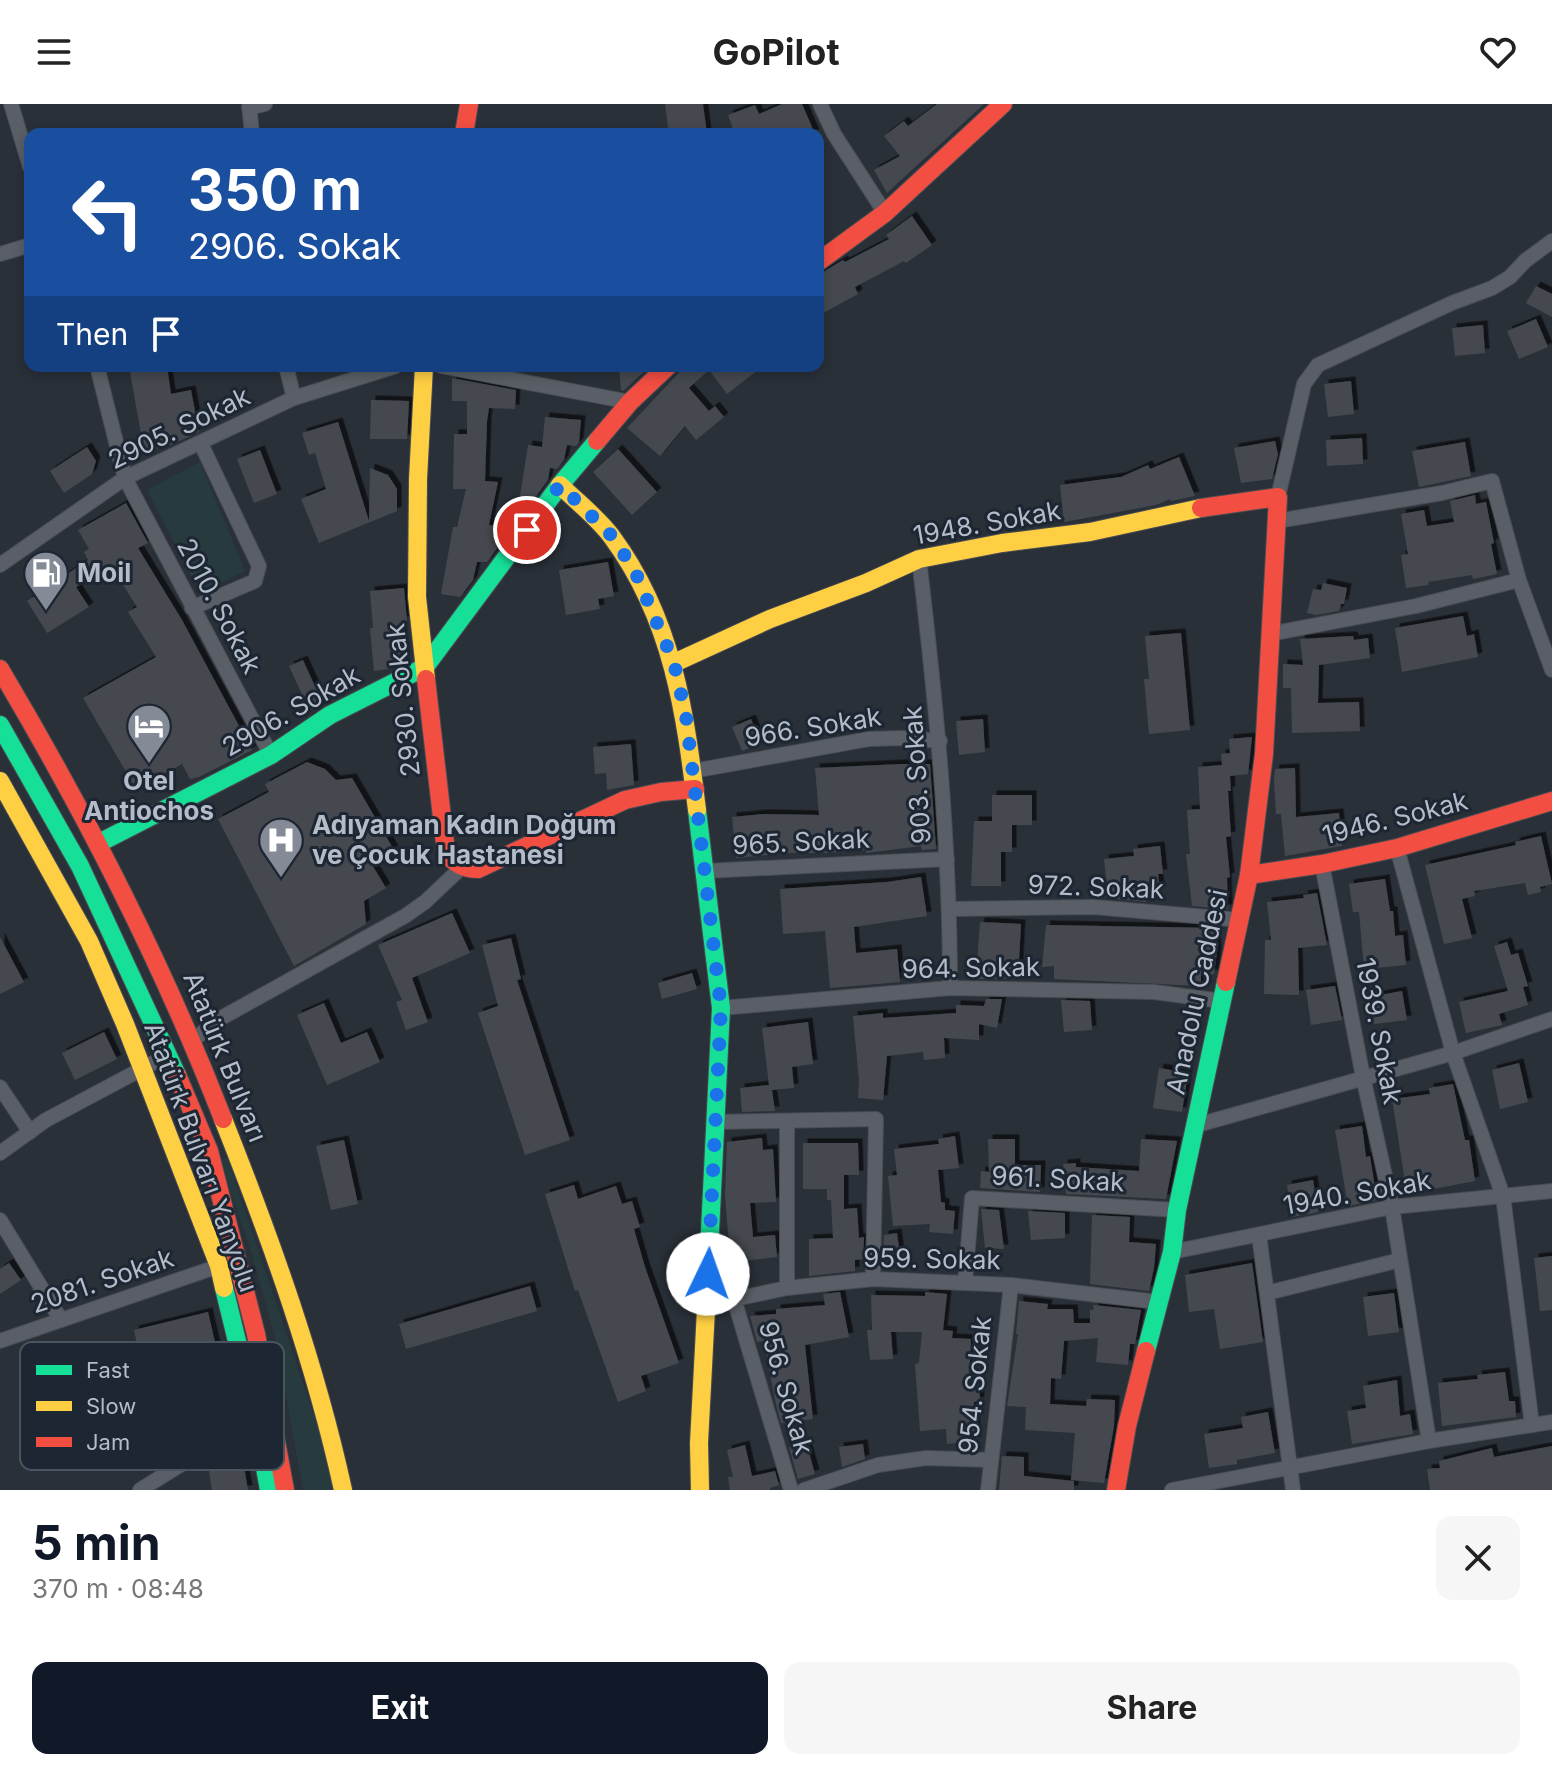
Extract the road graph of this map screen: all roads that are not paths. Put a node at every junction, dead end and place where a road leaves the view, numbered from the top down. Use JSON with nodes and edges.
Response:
{"nodes":[{"id":1,"x":11,"y":104,"type":"edge"},
{"id":2,"x":265,"y":104,"type":"edge"},
{"id":3,"x":469,"y":104,"type":"edge"},
{"id":4,"x":820,"y":104,"type":"edge"},
{"id":5,"x":1003,"y":104,"type":"edge"},
{"id":6,"x":249,"y":106,"type":"edge"},
{"id":7,"x":251,"y":128,"type":"edge"},
{"id":8,"x":465,"y":128,"type":"edge"},
{"id":9,"x":834,"y":134,"type":"junction"},
{"id":10,"x":824,"y":138,"type":"edge"},
{"id":11,"x":24,"y":147,"type":"edge"},
{"id":12,"x":885,"y":213,"type":"junction"},
{"id":13,"x":1552,"y":241,"type":"edge"},
{"id":14,"x":24,"y":247,"type":"edge"},
{"id":15,"x":0,"y":254,"type":"edge"},
{"id":16,"x":824,"y":258,"type":"edge"},
{"id":17,"x":98,"y":372,"type":"edge"},
{"id":18,"x":288,"y":372,"type":"edge"},
{"id":19,"x":377,"y":372,"type":"edge"},
{"id":20,"x":424,"y":372,"type":"edge"},
{"id":21,"x":472,"y":372,"type":"edge"},
{"id":22,"x":661,"y":372,"type":"edge"},
{"id":23,"x":294,"y":398,"type":"junction"},
{"id":24,"x":630,"y":402,"type":"junction"},
{"id":25,"x":201,"y":444,"type":"junction"},
{"id":26,"x":125,"y":478,"type":"junction"},
{"id":27,"x":560,"y":485,"type":"junction"},
{"id":28,"x":1278,"y":497,"type":"junction"},
{"id":29,"x":1277,"y":521,"type":"junction"},
{"id":30,"x":919,"y":559,"type":"junction"},
{"id":31,"x":0,"y":565,"type":"edge"},
{"id":32,"x":1519,"y":580,"type":"junction"},
{"id":33,"x":192,"y":608,"type":"junction"},
{"id":34,"x":1270,"y":634,"type":"junction"},
{"id":35,"x":674,"y":663,"type":"junction"},
{"id":36,"x":425,"y":667,"type":"junction"},
{"id":37,"x":0,"y":669,"type":"edge"},
{"id":38,"x":1552,"y":670,"type":"edge"},
{"id":39,"x":0,"y":725,"type":"edge"},
{"id":40,"x":940,"y":741,"type":"junction"},
{"id":41,"x":271,"y":755,"type":"junction"},
{"id":42,"x":694,"y":780,"type":"junction"},
{"id":43,"x":0,"y":781,"type":"edge"},
{"id":44,"x":1552,"y":801,"type":"edge"},
{"id":45,"x":99,"y":843,"type":"junction"},
{"id":46,"x":1397,"y":848,"type":"junction"},
{"id":47,"x":947,"y":859,"type":"junction"},
{"id":48,"x":1322,"y":864,"type":"junction"},
{"id":49,"x":462,"y":867,"type":"junction"},
{"id":50,"x":705,"y":871,"type":"junction"},
{"id":51,"x":1249,"y":875,"type":"junction"},
{"id":52,"x":950,"y":909,"type":"junction"},
{"id":53,"x":1241,"y":920,"type":"junction"},
{"id":54,"x":950,"y":988,"type":"junction"},
{"id":55,"x":1222,"y":1001,"type":"junction"},
{"id":56,"x":721,"y":1008,"type":"junction"},
{"id":57,"x":1552,"y":1019,"type":"edge"},
{"id":58,"x":193,"y":1040,"type":"junction"},
{"id":59,"x":1453,"y":1053,"type":"junction"},
{"id":60,"x":168,"y":1055,"type":"junction"},
{"id":61,"x":141,"y":1068,"type":"junction"},
{"id":62,"x":1363,"y":1077,"type":"junction"},
{"id":63,"x":0,"y":1087,"type":"edge"},
{"id":64,"x":787,"y":1121,"type":"junction"},
{"id":65,"x":715,"y":1122,"type":"junction"},
{"id":66,"x":1194,"y":1126,"type":"junction"},
{"id":67,"x":30,"y":1132,"type":"junction"},
{"id":68,"x":0,"y":1153,"type":"edge"},
{"id":69,"x":1552,"y":1191,"type":"edge"},
{"id":70,"x":1503,"y":1196,"type":"junction"},
{"id":71,"x":1392,"y":1207,"type":"junction"},
{"id":72,"x":1177,"y":1210,"type":"junction"},
{"id":73,"x":0,"y":1220,"type":"edge"},
{"id":74,"x":1259,"y":1235,"type":"junction"},
{"id":75,"x":1172,"y":1252,"type":"junction"},
{"id":76,"x":1400,"y":1260,"type":"junction"},
{"id":77,"x":219,"y":1266,"type":"junction"},
{"id":78,"x":873,"y":1279,"type":"junction"},
{"id":79,"x":965,"y":1283,"type":"junction"},
{"id":80,"x":1011,"y":1285,"type":"junction"},
{"id":81,"x":787,"y":1288,"type":"junction"},
{"id":82,"x":1267,"y":1293,"type":"junction"},
{"id":83,"x":734,"y":1299,"type":"junction"},
{"id":84,"x":1158,"y":1302,"type":"junction"},
{"id":85,"x":706,"y":1305,"type":"junction"},
{"id":86,"x":61,"y":1320,"type":"junction"},
{"id":87,"x":0,"y":1341,"type":"edge"},
{"id":88,"x":237,"y":1342,"type":"edge"},
{"id":89,"x":257,"y":1342,"type":"edge"},
{"id":90,"x":1552,"y":1422,"type":"edge"},
{"id":91,"x":1532,"y":1425,"type":"junction"},
{"id":92,"x":1429,"y":1441,"type":"junction"},
{"id":93,"x":991,"y":1460,"type":"junction"},
{"id":94,"x":1292,"y":1467,"type":"junction"},
{"id":95,"x":172,"y":1470,"type":"edge"},
{"id":96,"x":265,"y":1470,"type":"edge"},
{"id":97,"x":281,"y":1470,"type":"edge"},
{"id":98,"x":140,"y":1490,"type":"edge"},
{"id":99,"x":269,"y":1490,"type":"edge"},
{"id":100,"x":285,"y":1490,"type":"edge"},
{"id":101,"x":343,"y":1490,"type":"edge"},
{"id":102,"x":700,"y":1490,"type":"edge"},
{"id":103,"x":791,"y":1490,"type":"edge"},
{"id":104,"x":804,"y":1490,"type":"edge"},
{"id":105,"x":988,"y":1490,"type":"edge"},
{"id":106,"x":1116,"y":1490,"type":"edge"},
{"id":107,"x":1172,"y":1490,"type":"edge"},
{"id":108,"x":1293,"y":1490,"type":"edge"}],
"edges":[{"from":1,"to":11,"type":"street"},
{"from":2,"to":6,"type":"street"},
{"from":3,"to":8,"type":"main road"},
{"from":4,"to":9,"type":"street"},
{"from":5,"to":12,"type":"main road"},
{"from":6,"to":7,"type":"street"},
{"from":9,"to":10,"type":"street"},
{"from":9,"to":12,"type":"street"},
{"from":12,"to":16,"type":"main road"},
{"from":13,"to":28,"type":"street"},
{"from":14,"to":15,"type":"street"},
{"from":17,"to":26,"type":"street","name":"2010. Sokak"},
{"from":18,"to":23,"type":"street"},
{"from":19,"to":23,"type":"street","name":"2905. Sokak"},
{"from":20,"to":36,"type":"main road","name":"2930. Sokak"},
{"from":21,"to":24,"type":"street"},
{"from":22,"to":24,"type":"main road","name":"2906. Sokak"},
{"from":23,"to":25,"type":"street","name":"2905. Sokak"},
{"from":24,"to":27,"type":"main road","name":"2906. Sokak"},
{"from":25,"to":26,"type":"street","name":"2905. Sokak"},
{"from":25,"to":33,"type":"street"},
{"from":26,"to":31,"type":"street","name":"2905. Sokak"},
{"from":26,"to":33,"type":"street","name":"2010. Sokak"},
{"from":27,"to":35,"type":"main road"},
{"from":27,"to":36,"type":"main road","name":"2906. Sokak"},
{"from":28,"to":29,"type":"main road","name":"Anadolu Caddesi"},
{"from":28,"to":30,"type":"main road","name":"1948. Sokak"},
{"from":29,"to":32,"type":"street"},
{"from":29,"to":34,"type":"main road","name":"Anadolu Caddesi"},
{"from":30,"to":35,"type":"main road","name":"1948. Sokak"},
{"from":30,"to":40,"type":"street","name":"903. Sokak"},
{"from":32,"to":34,"type":"street"},
{"from":32,"to":38,"type":"street"},
{"from":33,"to":41,"type":"street","name":"2010. Sokak"},
{"from":34,"to":51,"type":"main road","name":"Anadolu Caddesi"},
{"from":35,"to":42,"type":"main road"},
{"from":36,"to":41,"type":"main road","name":"2906. Sokak"},
{"from":36,"to":49,"type":"main road","name":"2930. Sokak"},
{"from":37,"to":45,"type":"main road","name":"Atatürk Bulvarı"},
{"from":39,"to":60,"type":"main road","name":"Atatürk Bulvarı"},
{"from":40,"to":42,"type":"street","name":"966. Sokak"},
{"from":40,"to":47,"type":"street","name":"903. Sokak"},
{"from":41,"to":45,"type":"main road","name":"2906. Sokak"},
{"from":42,"to":49,"type":"main road"},
{"from":42,"to":50,"type":"main road"},
{"from":43,"to":61,"type":"main road","name":"Atatürk Bulvarı Yanyolu"},
{"from":44,"to":46,"type":"main road","name":"1946. Sokak"},
{"from":45,"to":58,"type":"main road","name":"Atatürk Bulvarı"},
{"from":46,"to":48,"type":"main road","name":"1946. Sokak"},
{"from":46,"to":59,"type":"street"},
{"from":47,"to":50,"type":"street","name":"965. Sokak"},
{"from":47,"to":52,"type":"street","name":"903. Sokak"},
{"from":48,"to":51,"type":"main road","name":"1946. Sokak"},
{"from":48,"to":62,"type":"street","name":"1939. Sokak"},
{"from":49,"to":58,"type":"street"},
{"from":50,"to":56,"type":"main road"},
{"from":51,"to":53,"type":"main road","name":"Anadolu Caddesi"},
{"from":52,"to":53,"type":"street","name":"972. Sokak"},
{"from":52,"to":54,"type":"street","name":"903. Sokak"},
{"from":53,"to":55,"type":"main road","name":"Anadolu Caddesi"},
{"from":54,"to":55,"type":"street","name":"964. Sokak"},
{"from":54,"to":56,"type":"street","name":"964. Sokak"},
{"from":55,"to":66,"type":"main road","name":"Anadolu Caddesi"},
{"from":56,"to":65,"type":"main road"},
{"from":57,"to":59,"type":"street"},
{"from":58,"to":101,"type":"main road","name":"Atatürk Bulvarı"},
{"from":59,"to":62,"type":"street"},
{"from":59,"to":70,"type":"street"},
{"from":60,"to":61,"type":"street"},
{"from":60,"to":89,"type":"main road","name":"Atatürk Bulvarı"},
{"from":61,"to":67,"type":"street"},
{"from":61,"to":77,"type":"main road","name":"Atatürk Bulvarı Yanyolu"},
{"from":62,"to":66,"type":"street"},
{"from":62,"to":71,"type":"street","name":"1939. Sokak"},
{"from":63,"to":67,"type":"street"},
{"from":64,"to":65,"type":"street"},
{"from":64,"to":78,"type":"street"},
{"from":64,"to":81,"type":"street"},
{"from":65,"to":85,"type":"main road"},
{"from":66,"to":72,"type":"main road","name":"Anadolu Caddesi"},
{"from":67,"to":68,"type":"street"},
{"from":69,"to":70,"type":"street","name":"1940. Sokak"},
{"from":70,"to":71,"type":"street","name":"1940. Sokak"},
{"from":70,"to":91,"type":"street"},
{"from":71,"to":74,"type":"street","name":"1940. Sokak"},
{"from":71,"to":76,"type":"street","name":"1939. Sokak"},
{"from":72,"to":75,"type":"main road","name":"Anadolu Caddesi"},
{"from":72,"to":79,"type":"street","name":"961. Sokak"},
{"from":73,"to":86,"type":"street"},
{"from":74,"to":75,"type":"street","name":"1940. Sokak"},
{"from":74,"to":82,"type":"street"},
{"from":75,"to":84,"type":"main road","name":"Anadolu Caddesi"},
{"from":76,"to":82,"type":"street"},
{"from":76,"to":92,"type":"street","name":"1939. Sokak"},
{"from":77,"to":86,"type":"street","name":"2081. Sokak"},
{"from":77,"to":88,"type":"main road","name":"Atatürk Bulvarı Yanyolu"},
{"from":78,"to":79,"type":"street","name":"959. Sokak"},
{"from":78,"to":81,"type":"street","name":"959. Sokak"},
{"from":79,"to":80,"type":"street","name":"959. Sokak"},
{"from":80,"to":84,"type":"street","name":"959. Sokak"},
{"from":80,"to":93,"type":"street","name":"954. Sokak"},
{"from":81,"to":83,"type":"street","name":"959. Sokak"},
{"from":82,"to":94,"type":"street"},
{"from":83,"to":85,"type":"street","name":"959. Sokak"},
{"from":83,"to":103,"type":"street","name":"956. Sokak"},
{"from":84,"to":106,"type":"main road","name":"Anadolu Caddesi"},
{"from":85,"to":102,"type":"main road"},
{"from":86,"to":87,"type":"street","name":"2081. Sokak"},
{"from":90,"to":91,"type":"street"},
{"from":91,"to":92,"type":"street"},
{"from":92,"to":94,"type":"street"},
{"from":93,"to":104,"type":"street"},
{"from":93,"to":105,"type":"street","name":"954. Sokak"},
{"from":94,"to":107,"type":"street"},
{"from":94,"to":108,"type":"street"},
{"from":95,"to":98,"type":"street"},
{"from":96,"to":99,"type":"main road","name":"Atatürk Bulvarı Yanyolu"},
{"from":97,"to":100,"type":"main road","name":"Atatürk Bulvarı"}]}
